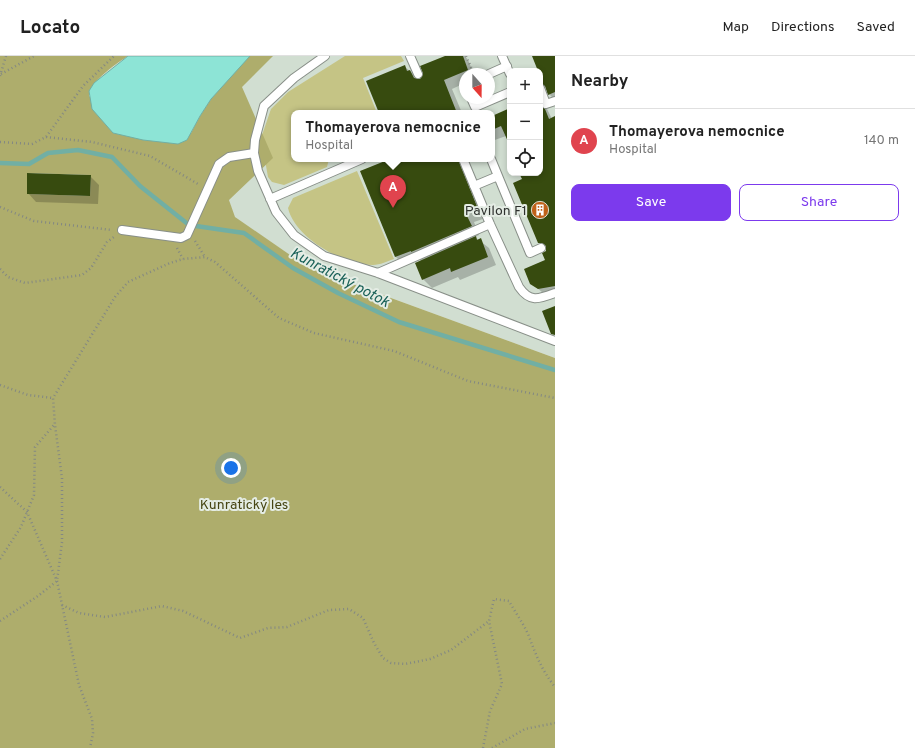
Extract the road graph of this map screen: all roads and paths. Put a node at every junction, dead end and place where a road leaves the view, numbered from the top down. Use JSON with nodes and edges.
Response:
{"nodes":[{"id":1,"x":6,"y":56,"type":"edge"},
{"id":2,"x":34,"y":56,"type":"edge"},
{"id":3,"x":114,"y":56,"type":"edge"},
{"id":4,"x":325,"y":56,"type":"edge"},
{"id":5,"x":410,"y":56,"type":"edge"},
{"id":6,"x":466,"y":56,"type":"edge"},
{"id":7,"x":502,"y":56,"type":"edge"},
{"id":8,"x":507,"y":66,"type":"joint"},
{"id":9,"x":471,"y":68,"type":"edge"},
{"id":10,"x":495,"y":71,"type":"edge"},
{"id":11,"x":418,"y":74,"type":"dead end"},
{"id":12,"x":1,"y":75,"type":"edge"},
{"id":13,"x":507,"y":93,"type":"edge"},
{"id":14,"x":543,"y":96,"type":"edge"},
{"id":15,"x":495,"y":98,"type":"edge"},
{"id":16,"x":555,"y":101,"type":"edge"},
{"id":17,"x":46,"y":137,"type":"junction"},
{"id":18,"x":0,"y":142,"type":"edge"},
{"id":19,"x":254,"y":153,"type":"junction"},
{"id":20,"x":355,"y":162,"type":"edge"},
{"id":21,"x":464,"y":162,"type":"edge"},
{"id":22,"x":492,"y":162,"type":"edge"},
{"id":23,"x":498,"y":176,"type":"junction"},
{"id":24,"x":474,"y":186,"type":"junction"},
{"id":25,"x":207,"y":189,"type":"junction"},
{"id":26,"x":270,"y":199,"type":"junction"},
{"id":27,"x":0,"y":207,"type":"edge"},
{"id":28,"x":490,"y":224,"type":"junction"},
{"id":29,"x":122,"y":230,"type":"junction"},
{"id":30,"x":187,"y":235,"type":"junction"},
{"id":31,"x":541,"y":248,"type":"dead end"},
{"id":32,"x":205,"y":257,"type":"junction"},
{"id":33,"x":0,"y":269,"type":"edge"},
{"id":34,"x":378,"y":273,"type":"junction"},
{"id":35,"x":555,"y":293,"type":"edge"},
{"id":36,"x":555,"y":341,"type":"edge"},
{"id":37,"x":0,"y":385,"type":"edge"},
{"id":38,"x":53,"y":398,"type":"junction"},
{"id":39,"x":555,"y":398,"type":"edge"},
{"id":40,"x":55,"y":425,"type":"junction"},
{"id":41,"x":0,"y":487,"type":"edge"},
{"id":42,"x":27,"y":512,"type":"junction"},
{"id":43,"x":0,"y":559,"type":"edge"},
{"id":44,"x":57,"y":581,"type":"junction"},
{"id":45,"x":62,"y":605,"type":"junction"},
{"id":46,"x":0,"y":621,"type":"edge"},
{"id":47,"x":489,"y":621,"type":"junction"},
{"id":48,"x":555,"y":687,"type":"edge"},
{"id":49,"x":555,"y":723,"type":"edge"},
{"id":50,"x":90,"y":748,"type":"edge"},
{"id":51,"x":483,"y":748,"type":"edge"},
{"id":52,"x":492,"y":748,"type":"edge"}],
"edges":[{"from":1,"to":12,"type":"path"},
{"from":2,"to":12,"type":"path"},
{"from":3,"to":17,"type":"path"},
{"from":4,"to":19,"type":"lane"},
{"from":5,"to":11,"type":"lane"},
{"from":6,"to":9,"type":"path"},
{"from":7,"to":8,"type":"lane"},
{"from":8,"to":10,"type":"lane"},
{"from":13,"to":15,"type":"lane"},
{"from":14,"to":16,"type":"lane"},
{"from":17,"to":18,"type":"path"},
{"from":17,"to":25,"type":"path"},
{"from":19,"to":25,"type":"lane"},
{"from":19,"to":26,"type":"lane"},
{"from":20,"to":26,"type":"lane"},
{"from":21,"to":24,"type":"lane"},
{"from":22,"to":23,"type":"lane"},
{"from":23,"to":24,"type":"lane"},
{"from":23,"to":31,"type":"lane"},
{"from":24,"to":28,"type":"lane"},
{"from":25,"to":30,"type":"lane"},
{"from":26,"to":34,"type":"lane"},
{"from":27,"to":29,"type":"path"},
{"from":28,"to":34,"type":"lane"},
{"from":28,"to":35,"type":"lane"},
{"from":29,"to":30,"type":"lane"},
{"from":29,"to":33,"type":"path"},
{"from":30,"to":32,"type":"path"},
{"from":32,"to":38,"type":"path"},
{"from":32,"to":39,"type":"path"},
{"from":34,"to":36,"type":"lane"},
{"from":37,"to":38,"type":"path"},
{"from":38,"to":40,"type":"path"},
{"from":40,"to":42,"type":"path"},
{"from":40,"to":44,"type":"path"},
{"from":41,"to":42,"type":"path"},
{"from":42,"to":43,"type":"path"},
{"from":42,"to":44,"type":"path"},
{"from":44,"to":45,"type":"path"},
{"from":44,"to":46,"type":"path"},
{"from":45,"to":47,"type":"path"},
{"from":45,"to":50,"type":"path"},
{"from":47,"to":48,"type":"path"},
{"from":47,"to":51,"type":"path"},
{"from":49,"to":52,"type":"path"}]}
